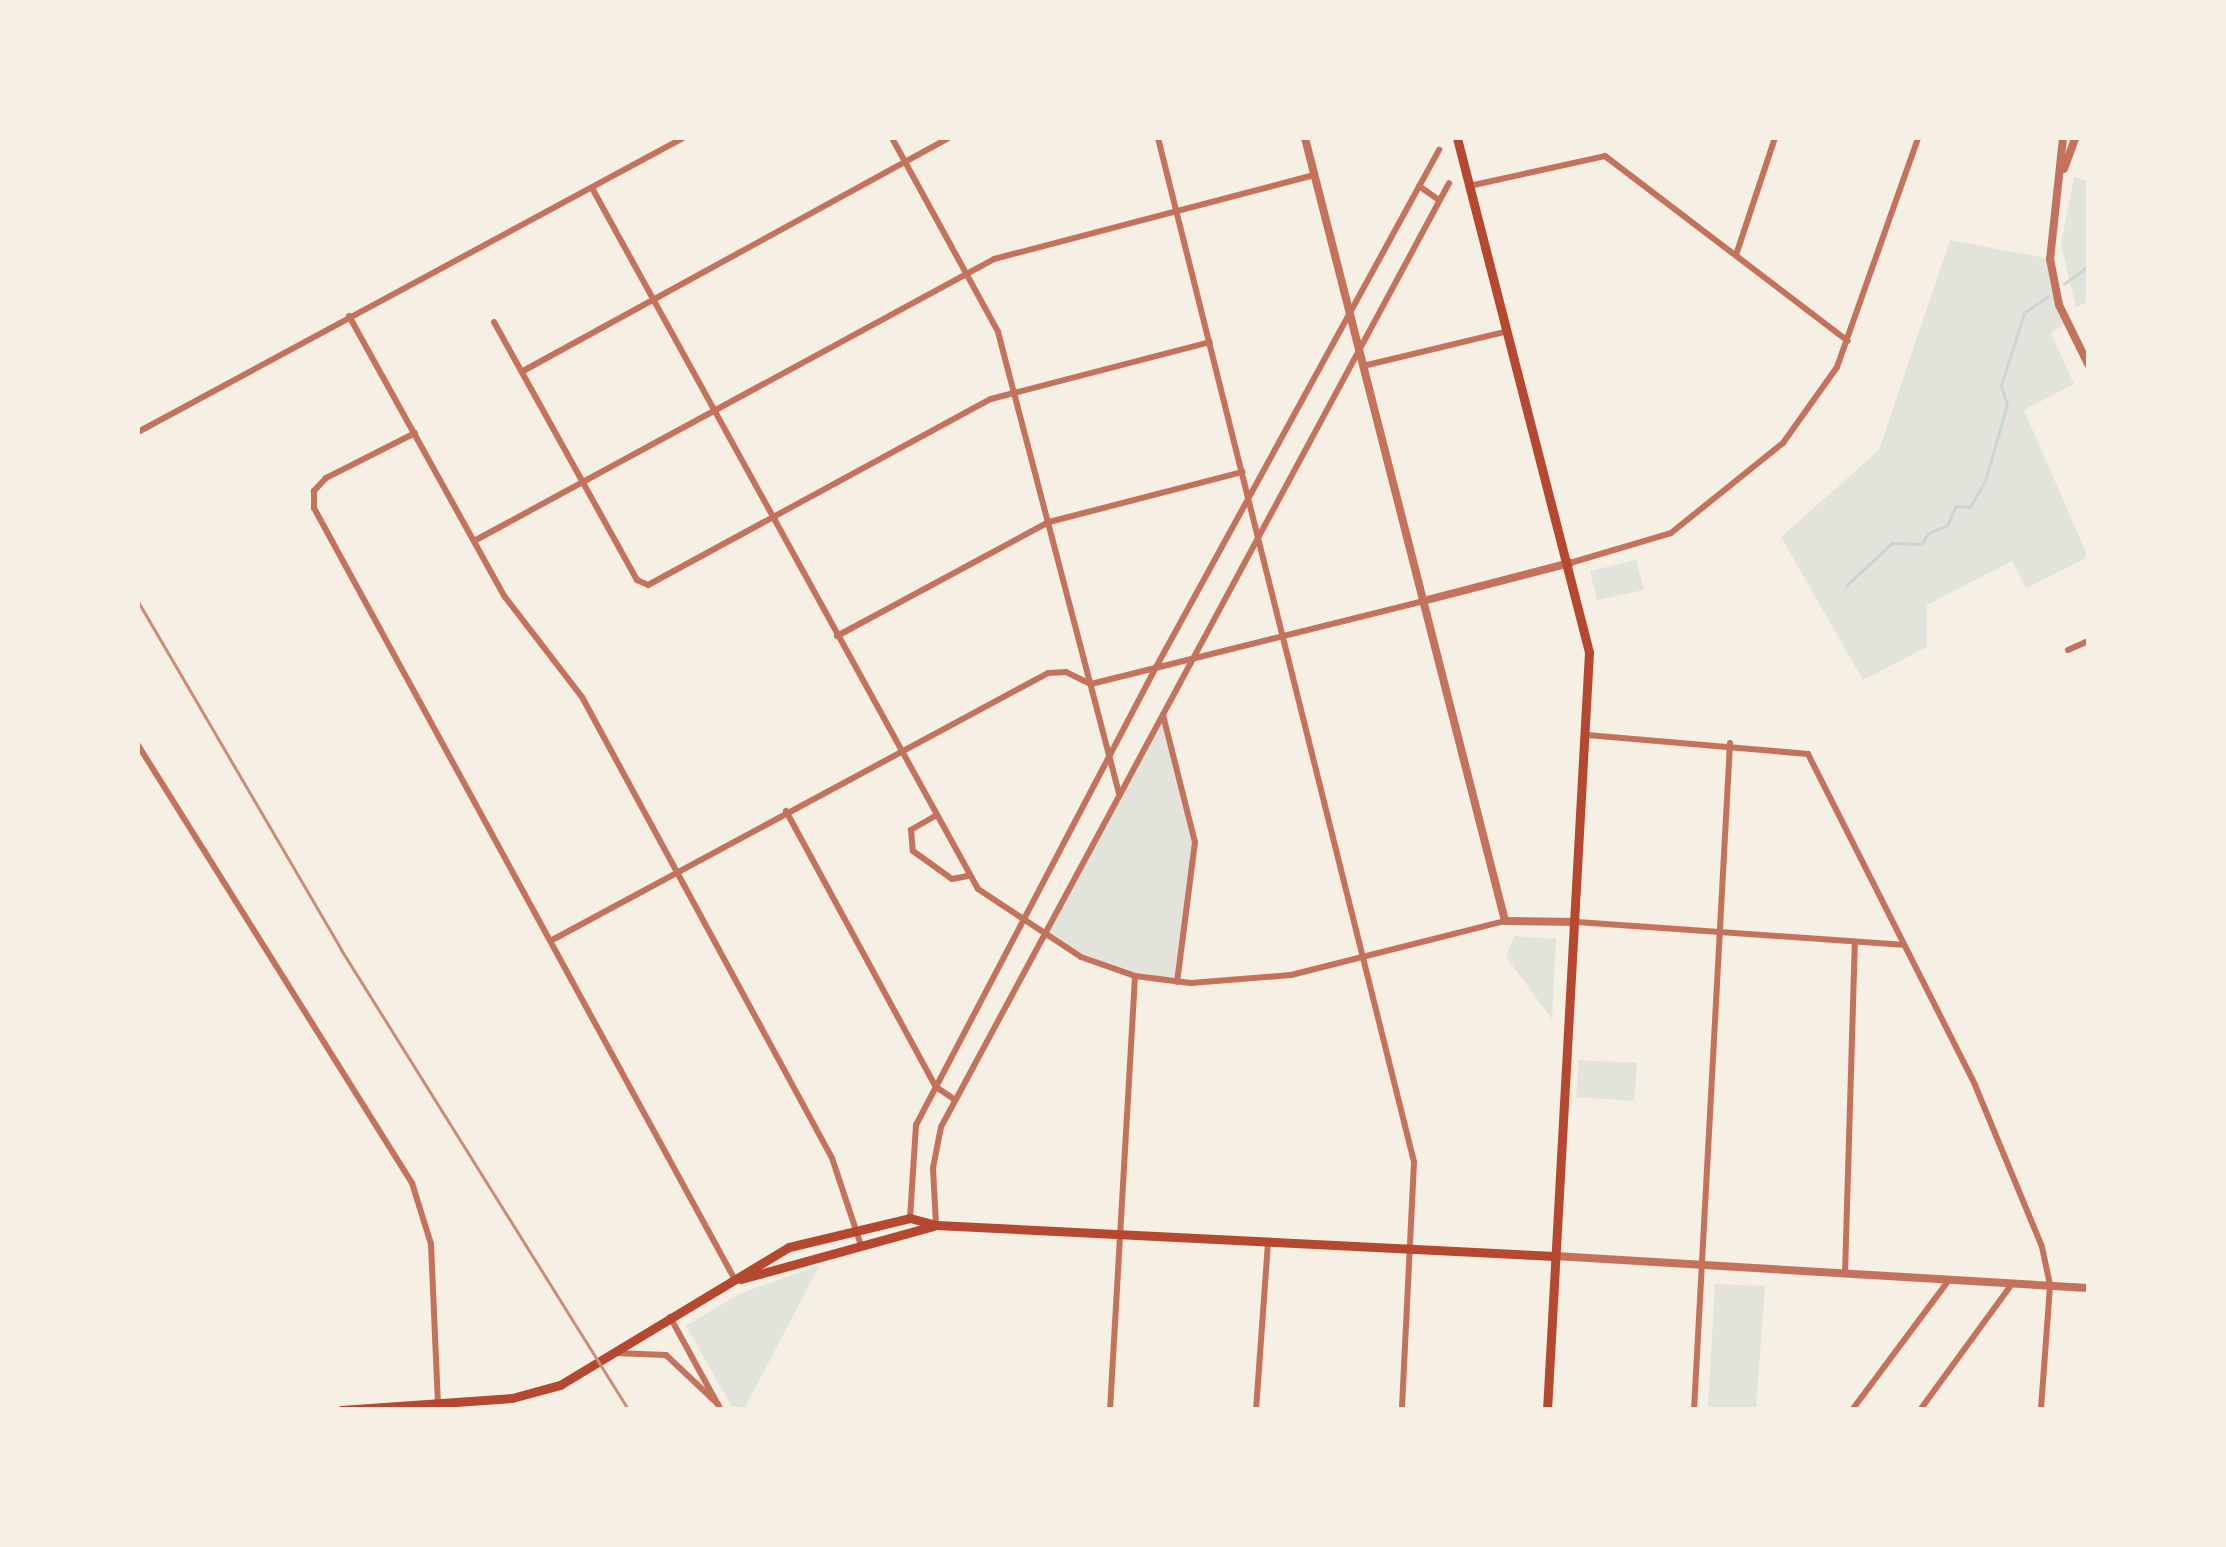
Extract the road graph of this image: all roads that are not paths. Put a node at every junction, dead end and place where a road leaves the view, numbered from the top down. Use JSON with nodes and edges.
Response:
{"nodes":[{"id":1,"x":683,"y":138,"type":"edge"},
{"id":2,"x":892,"y":138,"type":"edge"},
{"id":3,"x":945,"y":138,"type":"edge"},
{"id":4,"x":1158,"y":138,"type":"edge"},
{"id":5,"x":1304,"y":138,"type":"edge"},
{"id":6,"x":1457,"y":138,"type":"edge"},
{"id":7,"x":1775,"y":138,"type":"edge"},
{"id":8,"x":1918,"y":138,"type":"edge"},
{"id":9,"x":2064,"y":138,"type":"edge"},
{"id":10,"x":2076,"y":138,"type":"edge"},
{"id":11,"x":1438,"y":150,"type":"dead end"},
{"id":12,"x":906,"y":164,"type":"junction"},
{"id":13,"x":1314,"y":175,"type":"junction"},
{"id":14,"x":2060,"y":178,"type":"junction"},
{"id":15,"x":1449,"y":183,"type":"dead end"},
{"id":16,"x":1419,"y":186,"type":"junction"},
{"id":17,"x":1468,"y":186,"type":"junction"},
{"id":18,"x":592,"y":188,"type":"junction"},
{"id":19,"x":1439,"y":200,"type":"junction"},
{"id":20,"x":1176,"y":211,"type":"junction"},
{"id":21,"x":1736,"y":256,"type":"junction"},
{"id":22,"x":966,"y":272,"type":"junction"},
{"id":23,"x":654,"y":302,"type":"junction"},
{"id":24,"x":1349,"y":312,"type":"junction"},
{"id":25,"x":349,"y":316,"type":"junction"},
{"id":26,"x":494,"y":322,"type":"dead end"},
{"id":27,"x":1506,"y":332,"type":"junction"},
{"id":28,"x":1848,"y":340,"type":"junction"},
{"id":29,"x":1210,"y":342,"type":"junction"},
{"id":30,"x":1358,"y":345,"type":"junction"},
{"id":31,"x":2088,"y":364,"type":"edge"},
{"id":32,"x":1363,"y":366,"type":"junction"},
{"id":33,"x":523,"y":372,"type":"junction"},
{"id":34,"x":1013,"y":394,"type":"junction"},
{"id":35,"x":714,"y":411,"type":"junction"},
{"id":36,"x":138,"y":432,"type":"edge"},
{"id":37,"x":414,"y":433,"type":"junction"},
{"id":38,"x":1243,"y":472,"type":"junction"},
{"id":39,"x":583,"y":483,"type":"junction"},
{"id":40,"x":1250,"y":499,"type":"junction"},
{"id":41,"x":774,"y":519,"type":"junction"},
{"id":42,"x":1050,"y":522,"type":"junction"},
{"id":43,"x":1259,"y":534,"type":"junction"},
{"id":44,"x":474,"y":541,"type":"junction"},
{"id":45,"x":1570,"y":563,"type":"junction"},
{"id":46,"x":1423,"y":600,"type":"junction"},
{"id":47,"x":1284,"y":635,"type":"junction"},
{"id":48,"x":838,"y":636,"type":"junction"},
{"id":49,"x":2088,"y":641,"type":"edge"},
{"id":50,"x":2068,"y":650,"type":"dead end"},
{"id":51,"x":1197,"y":658,"type":"junction"},
{"id":52,"x":1155,"y":668,"type":"junction"},
{"id":53,"x":1091,"y":684,"type":"junction"},
{"id":54,"x":1163,"y":714,"type":"junction"},
{"id":55,"x":1587,"y":735,"type":"junction"},
{"id":56,"x":1730,"y":743,"type":"junction"},
{"id":57,"x":138,"y":745,"type":"edge"},
{"id":58,"x":899,"y":751,"type":"junction"},
{"id":59,"x":1111,"y":762,"type":"junction"},
{"id":60,"x":1119,"y":794,"type":"junction"},
{"id":61,"x":786,"y":811,"type":"junction"},
{"id":62,"x":935,"y":816,"type":"junction"},
{"id":63,"x":674,"y":870,"type":"junction"},
{"id":64,"x":968,"y":876,"type":"junction"},
{"id":65,"x":1505,"y":922,"type":"junction"},
{"id":66,"x":1577,"y":922,"type":"junction"},
{"id":67,"x":1023,"y":923,"type":"junction"},
{"id":68,"x":1720,"y":932,"type":"junction"},
{"id":69,"x":1044,"y":938,"type":"junction"},
{"id":70,"x":554,"y":939,"type":"junction"},
{"id":71,"x":1855,"y":942,"type":"junction"},
{"id":72,"x":1903,"y":945,"type":"junction"},
{"id":73,"x":1362,"y":958,"type":"junction"},
{"id":74,"x":1135,"y":976,"type":"junction"},
{"id":75,"x":1177,"y":982,"type":"junction"},
{"id":76,"x":936,"y":1088,"type":"junction"},
{"id":77,"x":955,"y":1100,"type":"junction"},
{"id":78,"x":910,"y":1218,"type":"junction"},
{"id":79,"x":936,"y":1226,"type":"junction"},
{"id":80,"x":855,"y":1227,"type":"junction"},
{"id":81,"x":1119,"y":1232,"type":"junction"},
{"id":82,"x":1268,"y":1240,"type":"junction"},
{"id":83,"x":860,"y":1242,"type":"junction"},
{"id":84,"x":1412,"y":1248,"type":"junction"},
{"id":85,"x":1555,"y":1256,"type":"junction"},
{"id":86,"x":1701,"y":1267,"type":"junction"},
{"id":87,"x":1844,"y":1274,"type":"junction"},
{"id":88,"x":735,"y":1280,"type":"junction"},
{"id":89,"x":1949,"y":1280,"type":"junction"},
{"id":90,"x":2012,"y":1284,"type":"junction"},
{"id":91,"x":2050,"y":1286,"type":"junction"},
{"id":92,"x":2088,"y":1288,"type":"edge"},
{"id":93,"x":670,"y":1317,"type":"junction"},
{"id":94,"x":614,"y":1352,"type":"junction"},
{"id":95,"x":438,"y":1402,"type":"junction"},
{"id":96,"x":720,"y":1406,"type":"edge"},
{"id":97,"x":340,"y":1410,"type":"edge"},
{"id":98,"x":1110,"y":1410,"type":"edge"},
{"id":99,"x":1256,"y":1410,"type":"edge"},
{"id":100,"x":1402,"y":1410,"type":"edge"},
{"id":101,"x":1547,"y":1410,"type":"edge"},
{"id":102,"x":1694,"y":1410,"type":"edge"},
{"id":103,"x":1852,"y":1410,"type":"edge"},
{"id":104,"x":1920,"y":1410,"type":"edge"},
{"id":105,"x":2041,"y":1410,"type":"edge"}],
"edges":[{"from":1,"to":18,"type":"street"},
{"from":2,"to":12,"type":"street"},
{"from":3,"to":12,"type":"street"},
{"from":4,"to":20,"type":"street"},
{"from":5,"to":13,"type":"street"},
{"from":6,"to":17,"type":"main road"},
{"from":7,"to":21,"type":"street"},
{"from":8,"to":28,"type":"street"},
{"from":9,"to":14,"type":"street"},
{"from":10,"to":14,"type":"street"},
{"from":11,"to":16,"type":"street"},
{"from":12,"to":22,"type":"street"},
{"from":12,"to":23,"type":"street"},
{"from":13,"to":20,"type":"street"},
{"from":13,"to":24,"type":"street"},
{"from":14,"to":31,"type":"street"},
{"from":15,"to":19,"type":"street"},
{"from":16,"to":19,"type":"street"},
{"from":16,"to":24,"type":"street"},
{"from":17,"to":21,"type":"street"},
{"from":17,"to":27,"type":"main road"},
{"from":18,"to":23,"type":"street"},
{"from":18,"to":25,"type":"street"},
{"from":19,"to":30,"type":"street"},
{"from":20,"to":22,"type":"street"},
{"from":20,"to":29,"type":"street"},
{"from":21,"to":28,"type":"street"},
{"from":22,"to":34,"type":"street"},
{"from":22,"to":35,"type":"street"},
{"from":23,"to":33,"type":"street"},
{"from":23,"to":35,"type":"street"},
{"from":24,"to":30,"type":"street"},
{"from":24,"to":40,"type":"street"},
{"from":25,"to":36,"type":"street"},
{"from":25,"to":37,"type":"street"},
{"from":26,"to":33,"type":"street"},
{"from":27,"to":32,"type":"street"},
{"from":27,"to":45,"type":"main road"},
{"from":28,"to":45,"type":"street"},
{"from":29,"to":34,"type":"street"},
{"from":29,"to":38,"type":"street"},
{"from":30,"to":32,"type":"street"},
{"from":30,"to":43,"type":"street"},
{"from":32,"to":46,"type":"street"},
{"from":33,"to":39,"type":"street"},
{"from":34,"to":41,"type":"street"},
{"from":34,"to":42,"type":"street"},
{"from":35,"to":39,"type":"street"},
{"from":35,"to":41,"type":"street"},
{"from":37,"to":44,"type":"street"},
{"from":37,"to":70,"type":"street"},
{"from":38,"to":40,"type":"street"},
{"from":38,"to":42,"type":"street"},
{"from":39,"to":41,"type":"street"},
{"from":39,"to":44,"type":"street"},
{"from":40,"to":43,"type":"street"},
{"from":40,"to":52,"type":"street"},
{"from":41,"to":48,"type":"street"},
{"from":42,"to":48,"type":"street"},
{"from":42,"to":53,"type":"street"},
{"from":43,"to":47,"type":"street"},
{"from":43,"to":51,"type":"street"},
{"from":44,"to":63,"type":"street"},
{"from":45,"to":46,"type":"street"},
{"from":45,"to":55,"type":"main road"},
{"from":46,"to":47,"type":"street"},
{"from":46,"to":65,"type":"street"},
{"from":47,"to":51,"type":"street"},
{"from":47,"to":73,"type":"street"},
{"from":48,"to":58,"type":"street"},
{"from":49,"to":50,"type":"street"},
{"from":51,"to":52,"type":"street"},
{"from":51,"to":54,"type":"street"},
{"from":52,"to":53,"type":"street"},
{"from":52,"to":59,"type":"street"},
{"from":53,"to":58,"type":"street"},
{"from":53,"to":59,"type":"street"},
{"from":54,"to":60,"type":"street"},
{"from":54,"to":75,"type":"street"},
{"from":55,"to":56,"type":"street"},
{"from":55,"to":66,"type":"main road"},
{"from":56,"to":68,"type":"street"},
{"from":56,"to":72,"type":"street"},
{"from":57,"to":95,"type":"street"},
{"from":58,"to":61,"type":"street"},
{"from":58,"to":62,"type":"street"},
{"from":59,"to":60,"type":"street"},
{"from":59,"to":67,"type":"street"},
{"from":60,"to":69,"type":"street"},
{"from":61,"to":63,"type":"street"},
{"from":61,"to":76,"type":"street"},
{"from":62,"to":64,"type":"street"},
{"from":62,"to":64,"type":"street"},
{"from":63,"to":70,"type":"street"},
{"from":63,"to":80,"type":"street"},
{"from":64,"to":67,"type":"street"},
{"from":65,"to":66,"type":"street"},
{"from":65,"to":73,"type":"street"},
{"from":66,"to":68,"type":"street"},
{"from":66,"to":85,"type":"main road"},
{"from":67,"to":69,"type":"street"},
{"from":67,"to":76,"type":"street"},
{"from":68,"to":71,"type":"street"},
{"from":68,"to":86,"type":"street"},
{"from":69,"to":74,"type":"street"},
{"from":69,"to":77,"type":"street"},
{"from":70,"to":88,"type":"street"},
{"from":71,"to":72,"type":"street"},
{"from":71,"to":87,"type":"street"},
{"from":72,"to":91,"type":"street"},
{"from":73,"to":75,"type":"street"},
{"from":73,"to":84,"type":"street"},
{"from":74,"to":75,"type":"street"},
{"from":74,"to":81,"type":"street"},
{"from":76,"to":77,"type":"street"},
{"from":76,"to":78,"type":"street"},
{"from":77,"to":79,"type":"street"},
{"from":78,"to":79,"type":"main road"},
{"from":78,"to":80,"type":"main road"},
{"from":79,"to":81,"type":"main road"},
{"from":79,"to":83,"type":"main road"},
{"from":80,"to":83,"type":"street"},
{"from":80,"to":88,"type":"main road"},
{"from":81,"to":82,"type":"main road"},
{"from":81,"to":98,"type":"street"},
{"from":82,"to":84,"type":"main road"},
{"from":82,"to":99,"type":"street"},
{"from":83,"to":88,"type":"main road"},
{"from":84,"to":85,"type":"main road"},
{"from":84,"to":100,"type":"street"},
{"from":85,"to":86,"type":"street"},
{"from":85,"to":101,"type":"main road"},
{"from":86,"to":87,"type":"street"},
{"from":86,"to":102,"type":"street"},
{"from":87,"to":89,"type":"street"},
{"from":88,"to":93,"type":"main road"},
{"from":89,"to":90,"type":"street"},
{"from":89,"to":103,"type":"street"},
{"from":90,"to":91,"type":"street"},
{"from":90,"to":104,"type":"street"},
{"from":91,"to":92,"type":"street"},
{"from":91,"to":105,"type":"street"},
{"from":93,"to":94,"type":"main road"},
{"from":93,"to":96,"type":"street"},
{"from":94,"to":95,"type":"main road"},
{"from":94,"to":96,"type":"street"},
{"from":95,"to":97,"type":"main road"}]}
